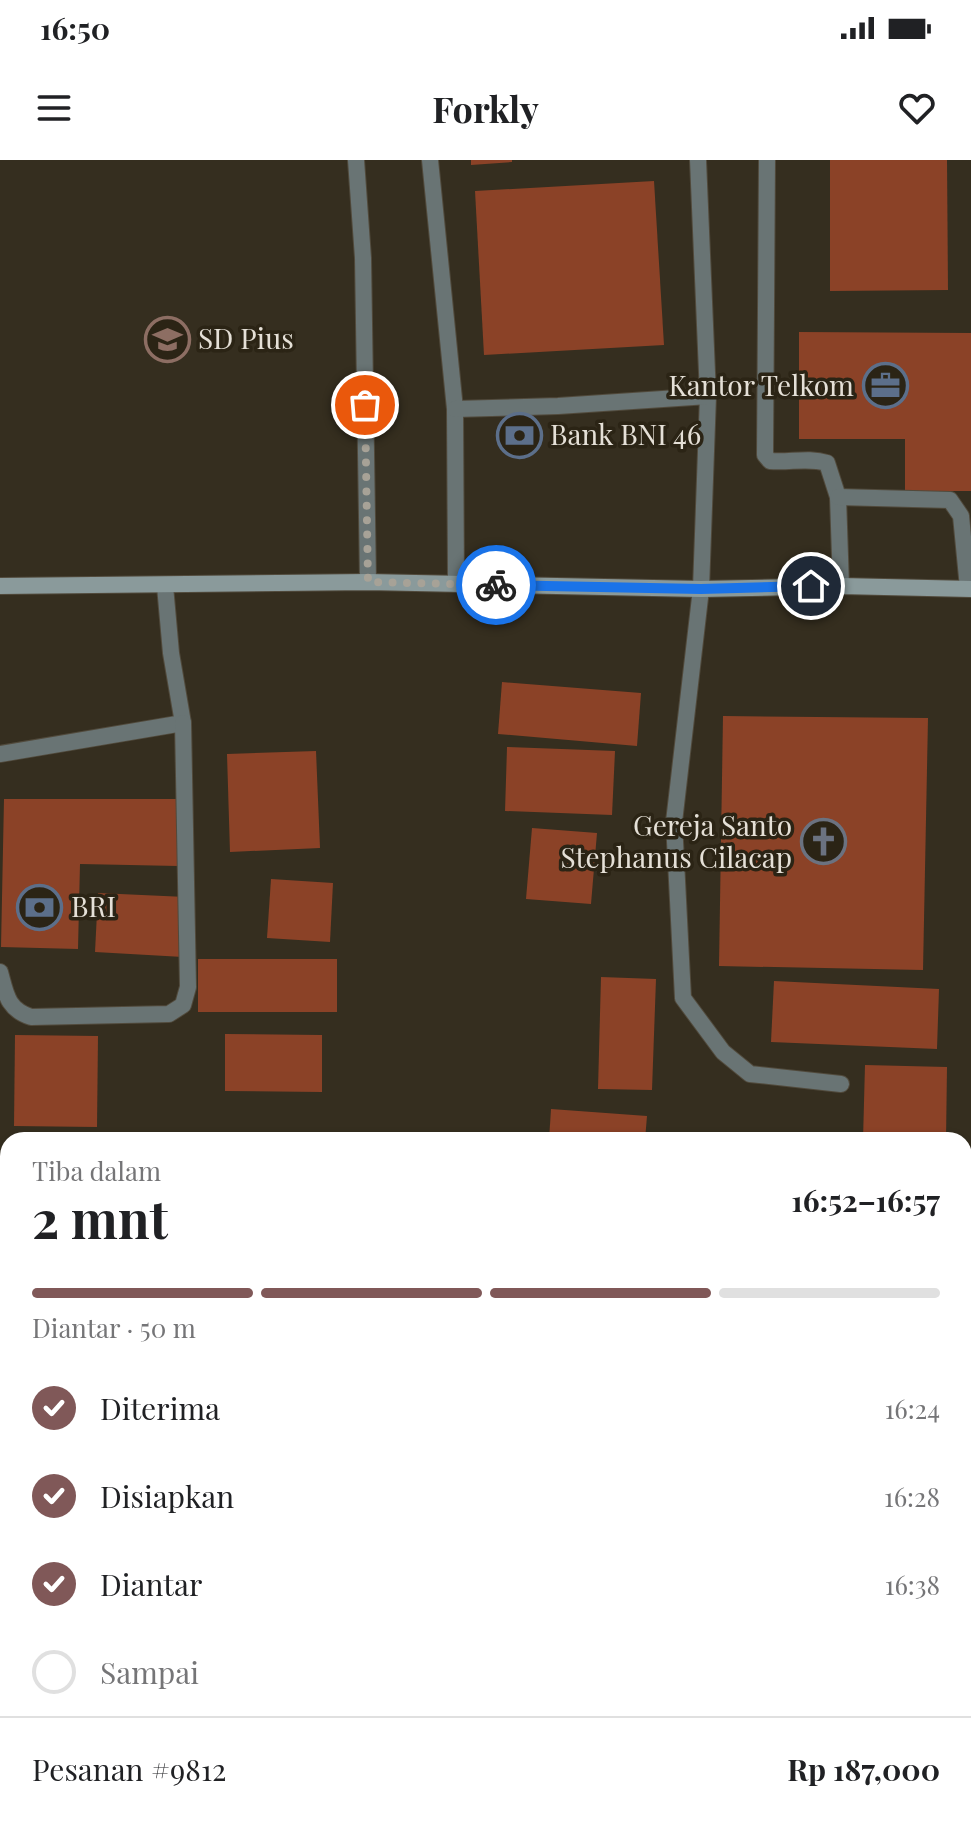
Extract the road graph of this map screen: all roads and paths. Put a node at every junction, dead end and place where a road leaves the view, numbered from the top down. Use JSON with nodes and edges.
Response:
{"nodes":[{"id":1,"x":356,"y":160,"type":"edge"},
{"id":2,"x":430,"y":160,"type":"edge"},
{"id":3,"x":698,"y":160,"type":"edge"},
{"id":4,"x":767,"y":160,"type":"edge"},
{"id":5,"x":708,"y":396,"type":"junction"},
{"id":6,"x":455,"y":409,"type":"junction"},
{"id":7,"x":838,"y":497,"type":"junction"},
{"id":8,"x":368,"y":582,"type":"junction"},
{"id":9,"x":456,"y":584,"type":"junction"},
{"id":10,"x":0,"y":586,"type":"edge"},
{"id":11,"x":165,"y":586,"type":"junction"},
{"id":12,"x":841,"y":586,"type":"junction"},
{"id":13,"x":970,"y":588,"type":"edge"},
{"id":14,"x":701,"y":589,"type":"junction"},
{"id":15,"x":183,"y":723,"type":"junction"},
{"id":16,"x":0,"y":754,"type":"edge"},
{"id":17,"x":0,"y":972,"type":"edge"},
{"id":18,"x":841,"y":1084,"type":"dead end"}],
"edges":[{"from":1,"to":8,"type":"street"},
{"from":2,"to":6,"type":"street"},
{"from":3,"to":5,"type":"street"},
{"from":4,"to":7,"type":"street"},
{"from":5,"to":6,"type":"street"},
{"from":5,"to":14,"type":"street"},
{"from":6,"to":9,"type":"street"},
{"from":7,"to":12,"type":"street"},
{"from":7,"to":13,"type":"street"},
{"from":8,"to":9,"type":"main road"},
{"from":8,"to":11,"type":"main road"},
{"from":9,"to":14,"type":"main road"},
{"from":10,"to":11,"type":"main road"},
{"from":11,"to":15,"type":"street"},
{"from":12,"to":13,"type":"main road"},
{"from":12,"to":14,"type":"main road"},
{"from":14,"to":18,"type":"street"},
{"from":15,"to":16,"type":"street"},
{"from":15,"to":17,"type":"street"}]}
